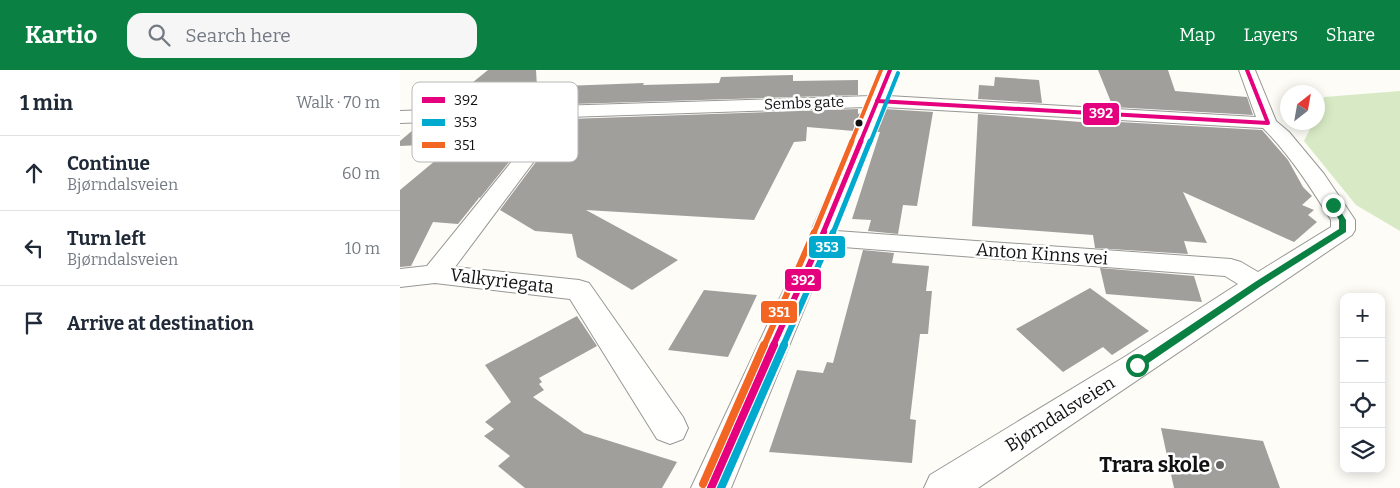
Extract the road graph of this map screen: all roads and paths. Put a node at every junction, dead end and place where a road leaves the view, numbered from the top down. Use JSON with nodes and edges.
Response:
{"nodes":[{"id":1,"x":890,"y":70,"type":"edge"},
{"id":2,"x":1247,"y":70,"type":"edge"},
{"id":3,"x":877,"y":101,"type":"junction"},
{"id":4,"x":578,"y":111,"type":"edge"},
{"id":5,"x":1268,"y":124,"type":"junction"},
{"id":6,"x":522,"y":162,"type":"edge"},
{"id":7,"x":820,"y":238,"type":"junction"},
{"id":8,"x":435,"y":274,"type":"junction"},
{"id":9,"x":400,"y":278,"type":"edge"},
{"id":10,"x":1258,"y":284,"type":"junction"},
{"id":11,"x":670,"y":428,"type":"dead end"},
{"id":12,"x":711,"y":488,"type":"edge"},
{"id":13,"x":944,"y":488,"type":"edge"}],
"edges":[{"from":1,"to":3,"type":"street"},
{"from":2,"to":5,"type":"street","name":"Bjørndalsveien"},
{"from":3,"to":4,"type":"street","name":"Sembs gate"},
{"from":3,"to":5,"type":"street","name":"Sembs gate"},
{"from":3,"to":7,"type":"street"},
{"from":5,"to":10,"type":"street","name":"Bjørndalsveien"},
{"from":6,"to":8,"type":"street","name":"Valkyriegata"},
{"from":7,"to":10,"type":"street","name":"Anton Kinns vei"},
{"from":7,"to":12,"type":"street"},
{"from":8,"to":9,"type":"street"},
{"from":8,"to":11,"type":"street","name":"Valkyriegata"},
{"from":10,"to":13,"type":"street","name":"Bjørndalsveien"}]}
